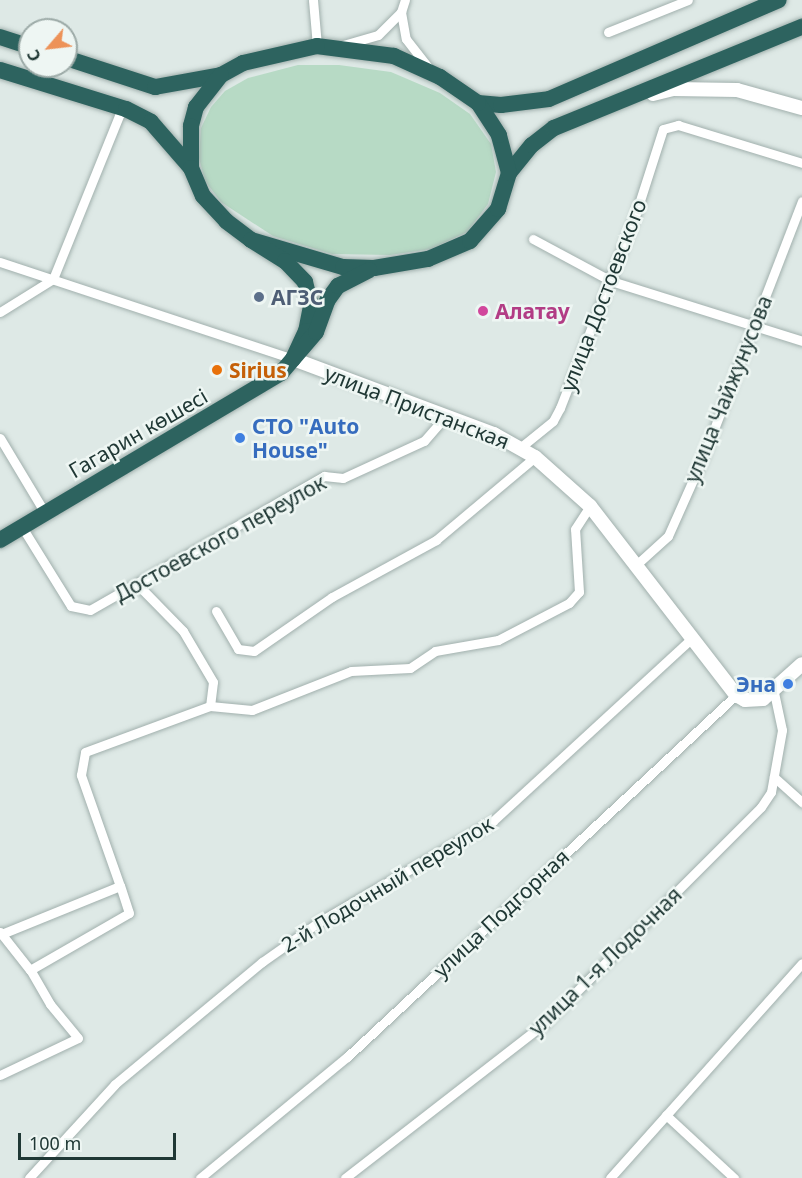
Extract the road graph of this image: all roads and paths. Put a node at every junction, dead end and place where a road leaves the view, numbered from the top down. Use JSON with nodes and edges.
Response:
{"nodes":[{"id":1,"x":313,"y":0,"type":"edge"},
{"id":2,"x":405,"y":0,"type":"edge"},
{"id":3,"x":688,"y":0,"type":"edge"},
{"id":4,"x":779,"y":0,"type":"edge"},
{"id":5,"x":401,"y":12,"type":"junction"},
{"id":6,"x":802,"y":27,"type":"edge"},
{"id":7,"x":608,"y":32,"type":"dead end"},
{"id":8,"x":0,"y":37,"type":"edge"},
{"id":9,"x":18,"y":43,"type":"edge"},
{"id":10,"x":318,"y":46,"type":"junction"},
{"id":11,"x":341,"y":46,"type":"junction"},
{"id":12,"x":78,"y":62,"type":"edge"},
{"id":13,"x":0,"y":70,"type":"edge"},
{"id":14,"x":221,"y":75,"type":"junction"},
{"id":15,"x":440,"y":77,"type":"junction"},
{"id":16,"x":478,"y":103,"type":"junction"},
{"id":17,"x":604,"y":106,"type":"junction"},
{"id":18,"x":122,"y":108,"type":"junction"},
{"id":19,"x":802,"y":108,"type":"edge"},
{"id":20,"x":802,"y":163,"type":"edge"},
{"id":21,"x":191,"y":168,"type":"junction"},
{"id":22,"x":508,"y":173,"type":"junction"},
{"id":23,"x":802,"y":201,"type":"edge"},
{"id":24,"x":533,"y":239,"type":"dead end"},
{"id":25,"x":251,"y":240,"type":"junction"},
{"id":26,"x":0,"y":262,"type":"edge"},
{"id":27,"x":374,"y":268,"type":"junction"},
{"id":28,"x":53,"y":279,"type":"junction"},
{"id":29,"x":611,"y":280,"type":"junction"},
{"id":30,"x":0,"y":312,"type":"edge"},
{"id":31,"x":754,"y":325,"type":"junction"},
{"id":32,"x":802,"y":341,"type":"edge"},
{"id":33,"x":293,"y":359,"type":"junction"},
{"id":34,"x":446,"y":416,"type":"junction"},
{"id":35,"x":0,"y":438,"type":"edge"},
{"id":36,"x":521,"y":447,"type":"junction"},
{"id":37,"x":536,"y":457,"type":"junction"},
{"id":38,"x":590,"y":506,"type":"junction"},
{"id":39,"x":45,"y":513,"type":"junction"},
{"id":40,"x":22,"y":527,"type":"junction"},
{"id":41,"x":0,"y":540,"type":"edge"},
{"id":42,"x":636,"y":565,"type":"junction"},
{"id":43,"x":137,"y":584,"type":"junction"},
{"id":44,"x":216,"y":611,"type":"dead end"},
{"id":45,"x":692,"y":638,"type":"junction"},
{"id":46,"x":802,"y":664,"type":"edge"},
{"id":47,"x":774,"y":693,"type":"junction"},
{"id":48,"x":736,"y":695,"type":"junction"},
{"id":49,"x":210,"y":706,"type":"junction"},
{"id":50,"x":774,"y":777,"type":"junction"},
{"id":51,"x":802,"y":802,"type":"edge"},
{"id":52,"x":120,"y":886,"type":"junction"},
{"id":53,"x":2,"y":933,"type":"edge"},
{"id":54,"x":802,"y":963,"type":"edge"},
{"id":55,"x":30,"y":970,"type":"junction"},
{"id":56,"x":0,"y":1075,"type":"edge"},
{"id":57,"x":666,"y":1115,"type":"junction"},
{"id":58,"x":29,"y":1178,"type":"edge"},
{"id":59,"x":200,"y":1178,"type":"edge"},
{"id":60,"x":345,"y":1178,"type":"edge"},
{"id":61,"x":610,"y":1178,"type":"edge"},
{"id":62,"x":735,"y":1178,"type":"edge"}],
"edges":[{"from":1,"to":10,"type":"street"},
{"from":2,"to":5,"type":"street"},
{"from":3,"to":7,"type":"street"},
{"from":4,"to":16,"type":"highway"},
{"from":5,"to":11,"type":"street"},
{"from":5,"to":15,"type":"street"},
{"from":6,"to":17,"type":"highway"},
{"from":8,"to":9,"type":"highway"},
{"from":10,"to":11,"type":"highway"},
{"from":10,"to":14,"type":"highway"},
{"from":11,"to":15,"type":"highway"},
{"from":12,"to":14,"type":"highway"},
{"from":13,"to":18,"type":"highway"},
{"from":14,"to":21,"type":"highway"},
{"from":15,"to":16,"type":"highway"},
{"from":16,"to":22,"type":"highway"},
{"from":17,"to":19,"type":"street"},
{"from":17,"to":22,"type":"highway"},
{"from":18,"to":21,"type":"highway"},
{"from":18,"to":28,"type":"street"},
{"from":20,"to":29,"type":"street","name":"улица Достоевского"},
{"from":21,"to":25,"type":"highway"},
{"from":22,"to":27,"type":"highway"},
{"from":23,"to":31,"type":"street","name":"улица Чайжунусова"},
{"from":24,"to":29,"type":"street"},
{"from":25,"to":27,"type":"highway"},
{"from":25,"to":33,"type":"highway"},
{"from":26,"to":28,"type":"street","name":"улица Пристанская"},
{"from":27,"to":33,"type":"highway","name":"Гагарин көшесі"},
{"from":28,"to":30,"type":"street"},
{"from":28,"to":33,"type":"street","name":"улица Пристанская"},
{"from":29,"to":31,"type":"street"},
{"from":29,"to":36,"type":"street","name":"улица Достоевского"},
{"from":31,"to":32,"type":"street"},
{"from":31,"to":42,"type":"street","name":"улица Чайжунусова"},
{"from":33,"to":34,"type":"street","name":"улица Пристанская"},
{"from":33,"to":39,"type":"highway","name":"Гагарин көшесі"},
{"from":34,"to":36,"type":"street","name":"улица Пристанская"},
{"from":34,"to":43,"type":"street","name":"Достоевского переулок"},
{"from":35,"to":39,"type":"street"},
{"from":36,"to":37,"type":"street","name":"улица Пристанская"},
{"from":37,"to":38,"type":"street","name":"улица Пристанская"},
{"from":37,"to":44,"type":"street"},
{"from":38,"to":42,"type":"street","name":"улица Пристанская"},
{"from":38,"to":49,"type":"street"},
{"from":39,"to":40,"type":"highway","name":"Гагарин көшесі"},
{"from":40,"to":41,"type":"highway","name":"Гагарин көшесі"},
{"from":40,"to":43,"type":"street","name":"Достоевского переулок"},
{"from":42,"to":45,"type":"street","name":"улица Пристанская"},
{"from":43,"to":49,"type":"street"},
{"from":45,"to":48,"type":"street","name":"улица Пристанская"},
{"from":45,"to":58,"type":"street","name":"2-й Лодочный переулок"},
{"from":46,"to":47,"type":"street"},
{"from":47,"to":48,"type":"street"},
{"from":47,"to":50,"type":"street","name":"улица 1-я Лодочная"},
{"from":48,"to":59,"type":"street","name":"улица Подгорная"},
{"from":49,"to":52,"type":"street"},
{"from":50,"to":51,"type":"street"},
{"from":50,"to":60,"type":"street","name":"улица 1-я Лодочная"},
{"from":52,"to":53,"type":"street"},
{"from":52,"to":55,"type":"street"},
{"from":53,"to":55,"type":"street"},
{"from":54,"to":57,"type":"street"},
{"from":55,"to":56,"type":"street"},
{"from":57,"to":61,"type":"street"},
{"from":57,"to":62,"type":"street"}]}
